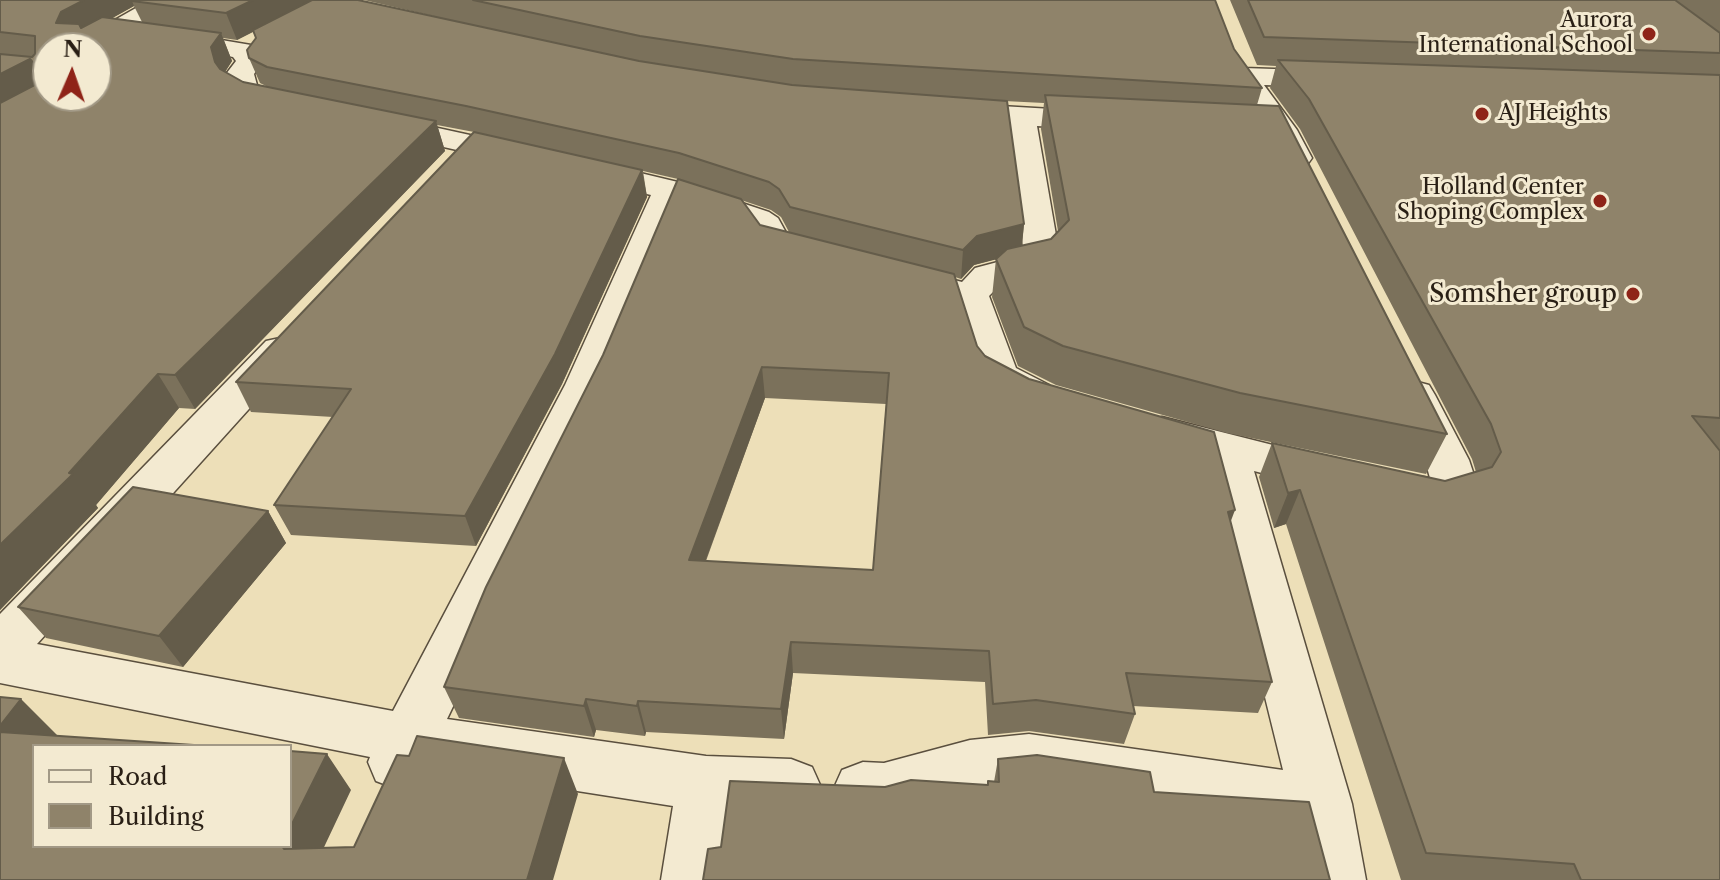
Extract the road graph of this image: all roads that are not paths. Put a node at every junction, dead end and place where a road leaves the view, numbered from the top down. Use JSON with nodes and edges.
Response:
{"nodes":[{"id":1,"x":167,"y":0,"type":"edge"},
{"id":2,"x":112,"y":33,"type":"edge"},
{"id":3,"x":112,"y":41,"type":"edge"},
{"id":4,"x":1371,"y":80,"type":"edge"},
{"id":5,"x":926,"y":110,"type":"edge"},
{"id":6,"x":1021,"y":116,"type":"junction"},
{"id":7,"x":1128,"y":122,"type":"edge"},
{"id":8,"x":473,"y":144,"type":"junction"},
{"id":9,"x":441,"y":178,"type":"edge"},
{"id":10,"x":1309,"y":185,"type":"edge"},
{"id":11,"x":670,"y":190,"type":"junction"},
{"id":12,"x":970,"y":295,"type":"junction"},
{"id":13,"x":301,"y":328,"type":"edge"},
{"id":14,"x":1398,"y":363,"type":"edge"},
{"id":15,"x":1069,"y":406,"type":"edge"},
{"id":16,"x":1126,"y":422,"type":"edge"},
{"id":17,"x":1226,"y":451,"type":"junction"},
{"id":18,"x":0,"y":649,"type":"edge"},
{"id":19,"x":0,"y":660,"type":"edge"},
{"id":20,"x":408,"y":739,"type":"junction"},
{"id":21,"x":706,"y":784,"type":"junction"},
{"id":22,"x":1322,"y":804,"type":"junction"},
{"id":23,"x":376,"y":809,"type":"edge"},
{"id":24,"x":693,"y":880,"type":"edge"},
{"id":25,"x":1334,"y":880,"type":"edge"}],
"edges":[{"from":1,"to":2,"type":"street"},
{"from":3,"to":8,"type":"street"},
{"from":4,"to":10,"type":"street"},
{"from":5,"to":6,"type":"street"},
{"from":6,"to":7,"type":"street"},
{"from":6,"to":12,"type":"street"},
{"from":8,"to":9,"type":"street"},
{"from":8,"to":11,"type":"street"},
{"from":11,"to":12,"type":"street"},
{"from":11,"to":20,"type":"street"},
{"from":12,"to":15,"type":"street"},
{"from":13,"to":18,"type":"street"},
{"from":14,"to":17,"type":"street"},
{"from":16,"to":17,"type":"street"},
{"from":17,"to":22,"type":"street"},
{"from":19,"to":20,"type":"street"},
{"from":20,"to":21,"type":"street"},
{"from":20,"to":23,"type":"street"},
{"from":21,"to":22,"type":"street"},
{"from":21,"to":24,"type":"street"},
{"from":22,"to":25,"type":"street"}]}
